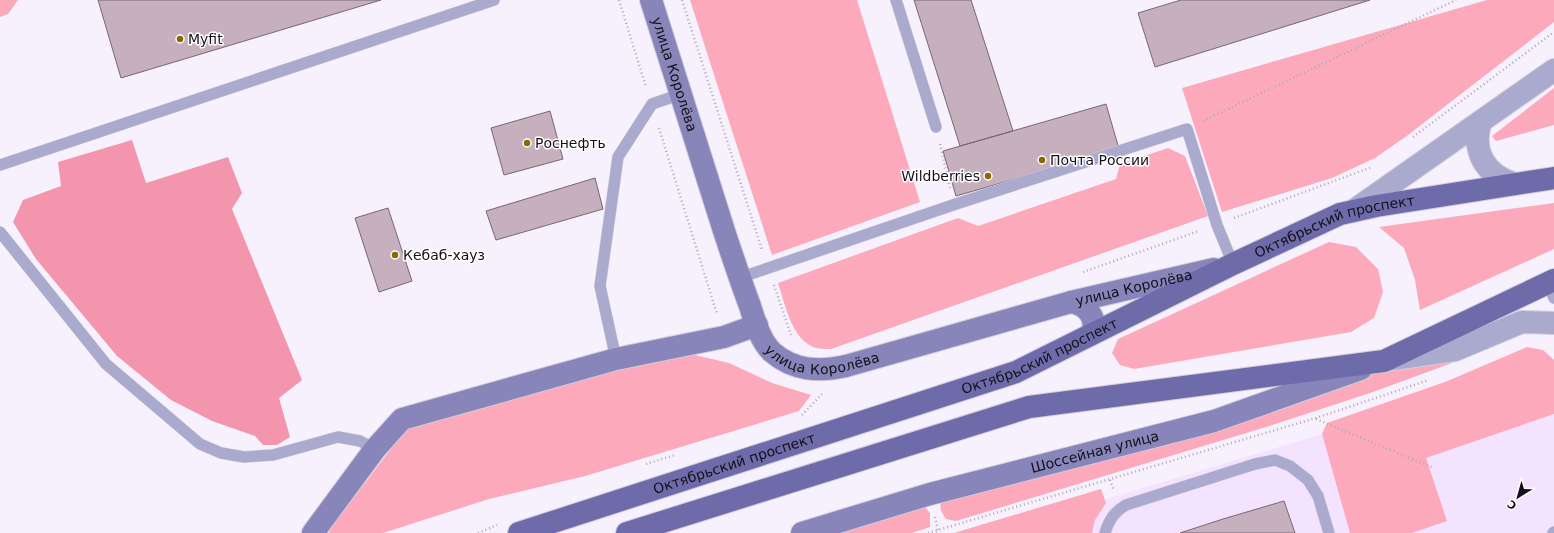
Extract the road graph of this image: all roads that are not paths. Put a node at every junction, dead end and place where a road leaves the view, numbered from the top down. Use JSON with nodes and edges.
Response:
{"nodes":[{"id":1,"x":494,"y":0,"type":"edge"},
{"id":2,"x":652,"y":0,"type":"edge"},
{"id":3,"x":896,"y":0,"type":"edge"},
{"id":4,"x":1554,"y":70,"type":"edge"},
{"id":5,"x":681,"y":94,"type":"junction"},
{"id":6,"x":1481,"y":121,"type":"junction"},
{"id":7,"x":936,"y":128,"type":"road end"},
{"id":8,"x":0,"y":165,"type":"edge"},
{"id":9,"x":1554,"y":178,"type":"edge"},
{"id":10,"x":1515,"y":184,"type":"junction"},
{"id":11,"x":1353,"y":211,"type":"junction"},
{"id":12,"x":0,"y":232,"type":"edge"},
{"id":13,"x":1233,"y":264,"type":"junction"},
{"id":14,"x":739,"y":278,"type":"junction"},
{"id":15,"x":1552,"y":287,"type":"edge"},
{"id":16,"x":1071,"y":302,"type":"junction"},
{"id":17,"x":1554,"y":323,"type":"edge"},
{"id":18,"x":756,"y":325,"type":"junction"},
{"id":19,"x":1092,"y":334,"type":"junction"},
{"id":20,"x":616,"y":359,"type":"junction"},
{"id":21,"x":1384,"y":361,"type":"junction"},
{"id":22,"x":374,"y":449,"type":"junction"},
{"id":23,"x":313,"y":533,"type":"edge"},
{"id":24,"x":519,"y":533,"type":"edge"},
{"id":25,"x":627,"y":533,"type":"edge"},
{"id":26,"x":802,"y":533,"type":"edge"},
{"id":27,"x":1105,"y":533,"type":"edge"},
{"id":28,"x":1329,"y":533,"type":"edge"}],
"edges":[{"from":1,"to":8,"type":"lane"},
{"from":2,"to":5,"type":"main road","name":"улица Королёва"},
{"from":3,"to":7,"type":"lane"},
{"from":4,"to":6,"type":"street"},
{"from":5,"to":14,"type":"main road","name":"улица Королёва"},
{"from":5,"to":20,"type":"lane"},
{"from":6,"to":10,"type":"street"},
{"from":6,"to":11,"type":"street"},
{"from":9,"to":10,"type":"main road","name":"Октябрьский проспект"},
{"from":10,"to":11,"type":"main road","name":"Октябрьский проспект"},
{"from":11,"to":13,"type":"main road","name":"Октябрьский проспект"},
{"from":12,"to":22,"type":"lane"},
{"from":13,"to":14,"type":"lane"},
{"from":13,"to":16,"type":"main road","name":"улица Королёва"},
{"from":13,"to":19,"type":"main road","name":"Октябрьский проспект"},
{"from":14,"to":18,"type":"main road","name":"улица Королёва"},
{"from":15,"to":21,"type":"main road"},
{"from":16,"to":18,"type":"main road","name":"улица Королёва"},
{"from":16,"to":19,"type":"main road"},
{"from":17,"to":21,"type":"street"},
{"from":18,"to":20,"type":"main road"},
{"from":19,"to":24,"type":"main road","name":"Октябрьский проспект"},
{"from":20,"to":22,"type":"main road"},
{"from":21,"to":25,"type":"main road"},
{"from":21,"to":26,"type":"main road","name":"Шоссейная улица"},
{"from":22,"to":23,"type":"main road"},
{"from":27,"to":28,"type":"lane"}]}
